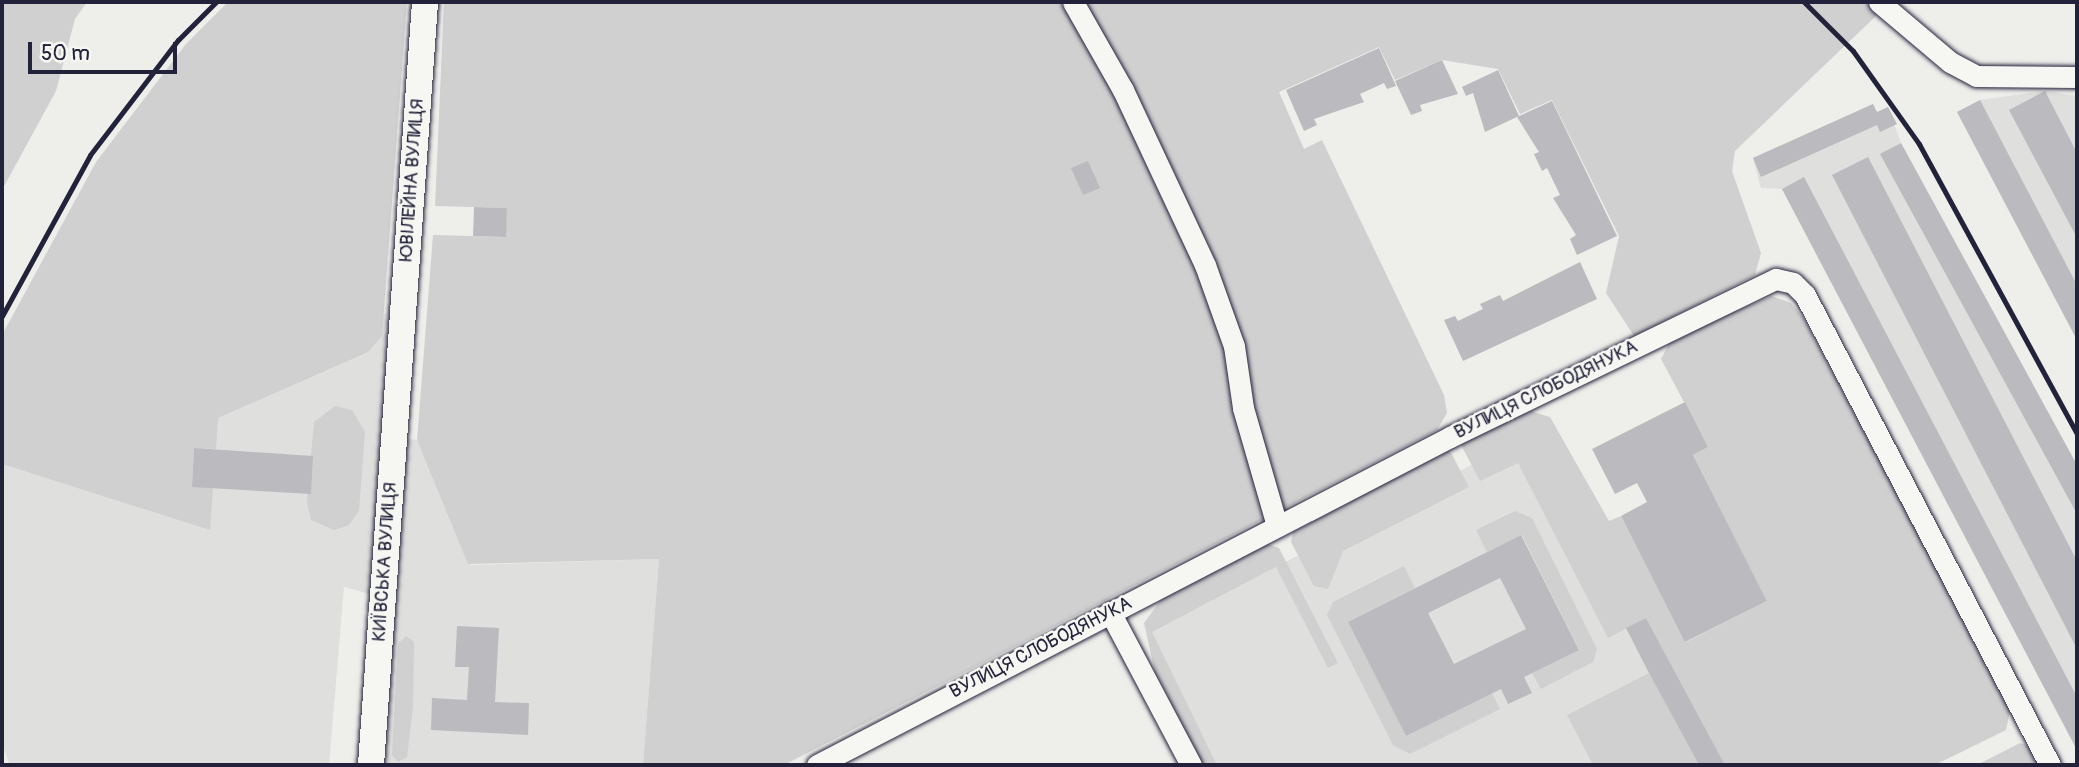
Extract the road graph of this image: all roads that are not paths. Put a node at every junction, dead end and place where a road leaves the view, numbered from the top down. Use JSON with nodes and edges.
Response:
{"nodes":[{"id":1,"x":425,"y":2,"type":"edge"},
{"id":2,"x":1073,"y":2,"type":"edge"},
{"id":3,"x":1879,"y":2,"type":"edge"},
{"id":4,"x":1903,"y":10,"type":"edge"},
{"id":5,"x":2077,"y":77,"type":"edge"},
{"id":6,"x":399,"y":359,"type":"joint"},
{"id":7,"x":1277,"y":526,"type":"junction"},
{"id":8,"x":1110,"y":612,"type":"junction"},
{"id":9,"x":371,"y":765,"type":"edge"},
{"id":10,"x":817,"y":765,"type":"edge"},
{"id":11,"x":1191,"y":765,"type":"edge"},
{"id":12,"x":2050,"y":765,"type":"edge"}],
"edges":[{"from":1,"to":6,"type":"main road","name":"ЮВІЛЕЙНА ВУЛИЦЯ"},
{"from":2,"to":7,"type":"street"},
{"from":3,"to":4,"type":"street"},
{"from":4,"to":5,"type":"street"},
{"from":6,"to":9,"type":"main road","name":"КИЇВСЬКА ВУЛИЦЯ"},
{"from":7,"to":8,"type":"street","name":"ВУЛИЦЯ СЛОБОДЯНУКА"},
{"from":7,"to":12,"type":"street","name":"ВУЛИЦЯ СЛОБОДЯНУКА"},
{"from":8,"to":10,"type":"street","name":"ВУЛИЦЯ СЛОБОДЯНУКА"},
{"from":8,"to":11,"type":"street"}]}
